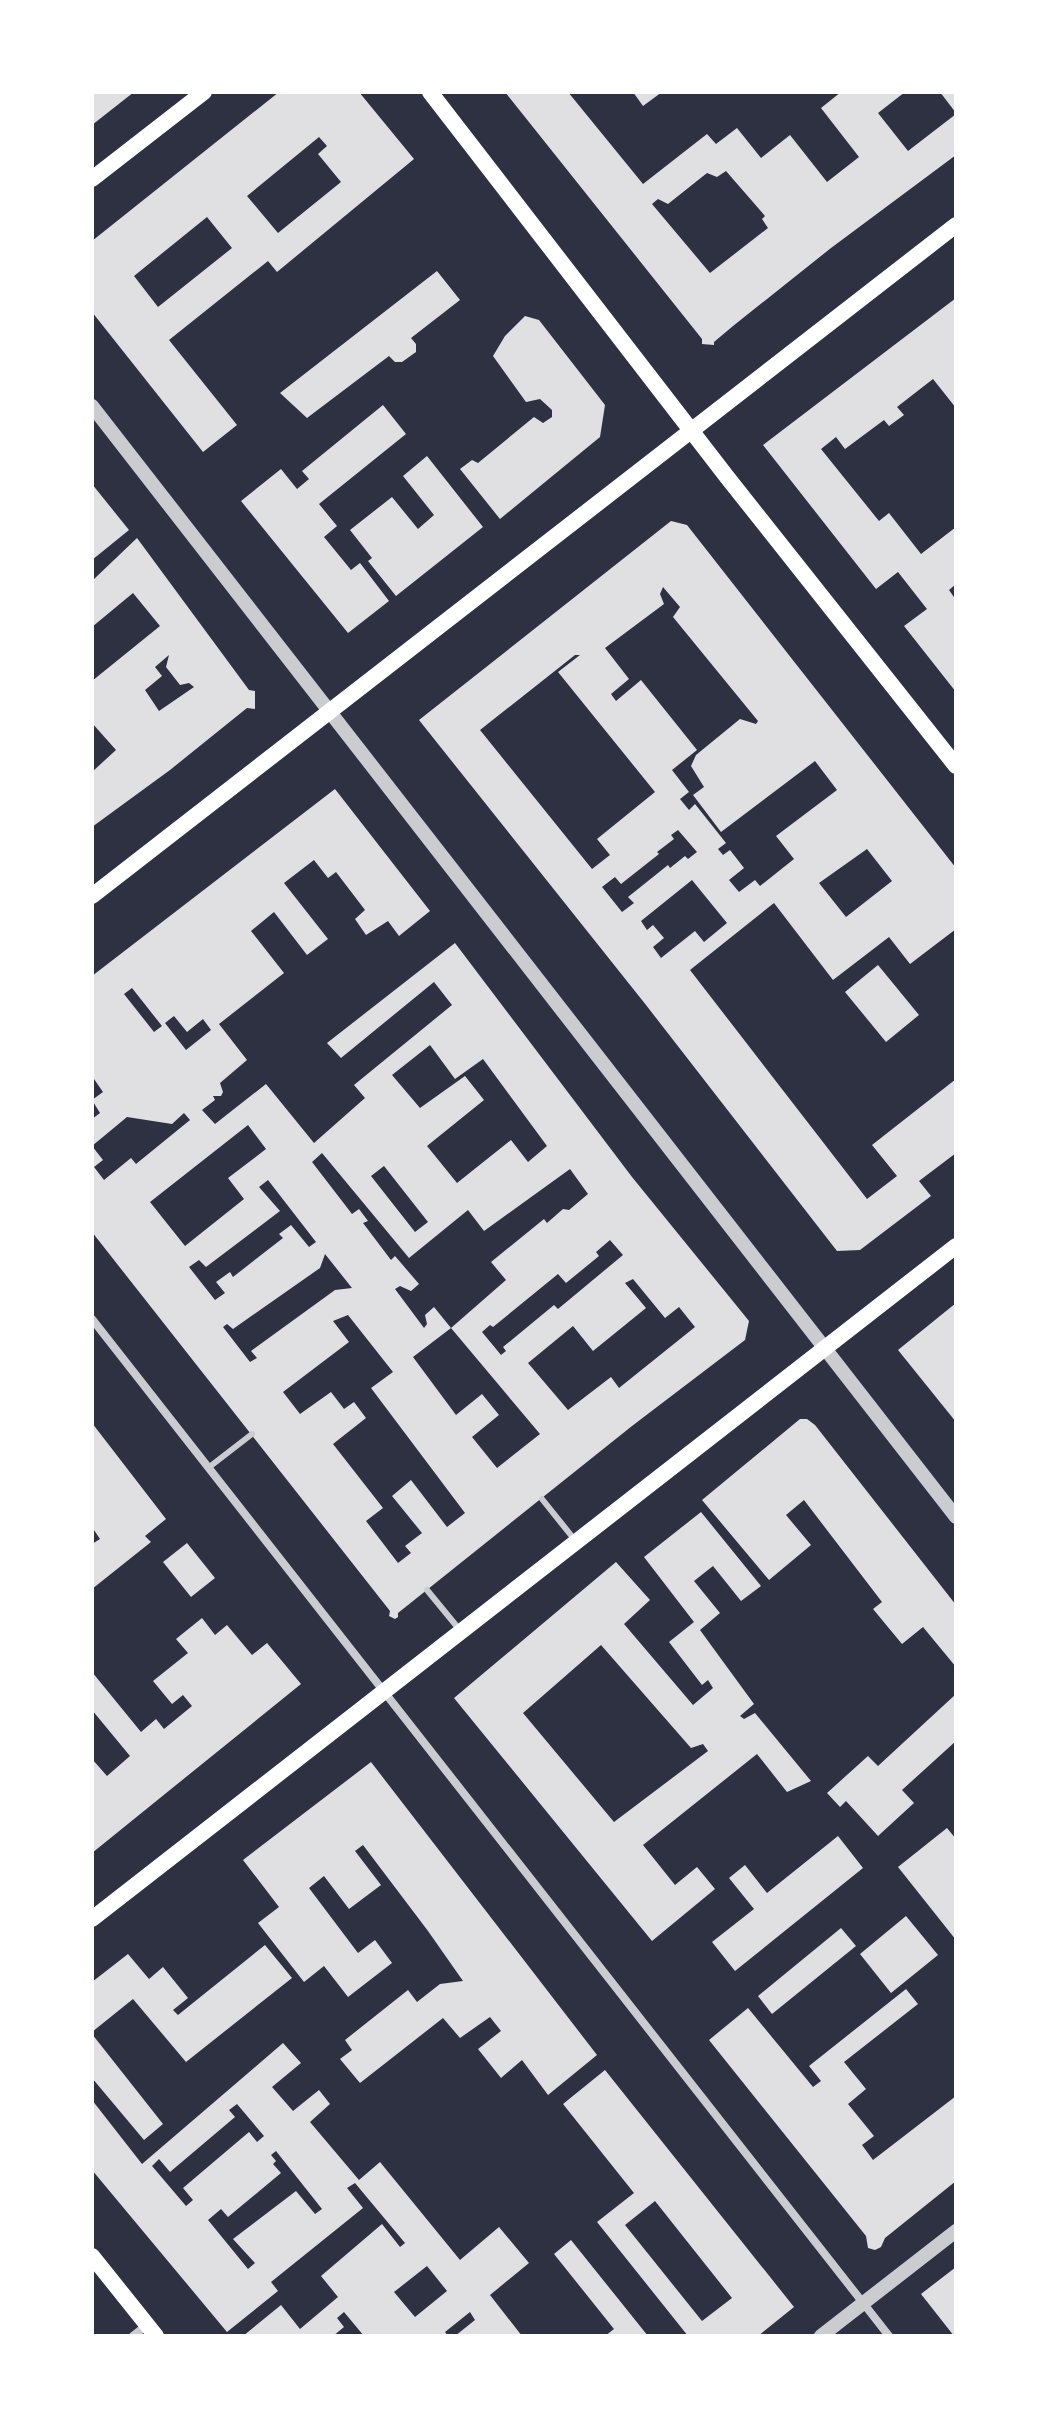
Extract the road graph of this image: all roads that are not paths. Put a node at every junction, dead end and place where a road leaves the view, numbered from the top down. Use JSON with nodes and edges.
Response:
{"nodes":[{"id":1,"x":204,"y":92,"type":"edge"},
{"id":2,"x":430,"y":92,"type":"edge"},
{"id":3,"x":92,"y":179,"type":"edge"},
{"id":4,"x":956,"y":225,"type":"edge"},
{"id":5,"x":92,"y":406,"type":"edge"},
{"id":6,"x":692,"y":431,"type":"junction"},
{"id":7,"x":329,"y":711,"type":"junction"},
{"id":8,"x":956,"y":766,"type":"edge"},
{"id":9,"x":92,"y":896,"type":"edge"},
{"id":10,"x":956,"y":1246,"type":"edge"},
{"id":11,"x":92,"y":1319,"type":"edge"},
{"id":12,"x":824,"y":1349,"type":"junction"},
{"id":13,"x":252,"y":1434,"type":"dead end"},
{"id":14,"x":208,"y":1468,"type":"junction"},
{"id":15,"x":542,"y":1499,"type":"dead end"},
{"id":16,"x":956,"y":1517,"type":"edge"},
{"id":17,"x":576,"y":1542,"type":"junction"},
{"id":18,"x":427,"y":1590,"type":"dead end"},
{"id":19,"x":462,"y":1632,"type":"junction"},
{"id":20,"x":383,"y":1693,"type":"junction"},
{"id":21,"x":92,"y":1919,"type":"edge"},
{"id":22,"x":956,"y":2231,"type":"edge"},
{"id":23,"x":92,"y":2256,"type":"edge"},
{"id":24,"x":863,"y":2303,"type":"junction"},
{"id":25,"x":152,"y":2330,"type":"edge"},
{"id":26,"x":133,"y":2336,"type":"edge"},
{"id":27,"x":821,"y":2336,"type":"edge"},
{"id":28,"x":889,"y":2336,"type":"edge"}],
"edges":[{"from":1,"to":3,"type":"main road"},
{"from":2,"to":6,"type":"main road"},
{"from":4,"to":6,"type":"main road"},
{"from":5,"to":7,"type":"street"},
{"from":6,"to":7,"type":"main road"},
{"from":6,"to":8,"type":"main road"},
{"from":7,"to":9,"type":"main road"},
{"from":7,"to":12,"type":"street"},
{"from":10,"to":12,"type":"main road"},
{"from":11,"to":14,"type":"street"},
{"from":12,"to":16,"type":"street"},
{"from":12,"to":17,"type":"main road"},
{"from":13,"to":14,"type":"lane"},
{"from":14,"to":20,"type":"street"},
{"from":15,"to":17,"type":"lane"},
{"from":17,"to":19,"type":"main road"},
{"from":18,"to":19,"type":"lane"},
{"from":19,"to":20,"type":"main road"},
{"from":20,"to":21,"type":"main road"},
{"from":20,"to":24,"type":"street"},
{"from":22,"to":24,"type":"street"},
{"from":23,"to":25,"type":"main road"},
{"from":24,"to":27,"type":"street"},
{"from":24,"to":28,"type":"street"},
{"from":25,"to":26,"type":"street"}]}
